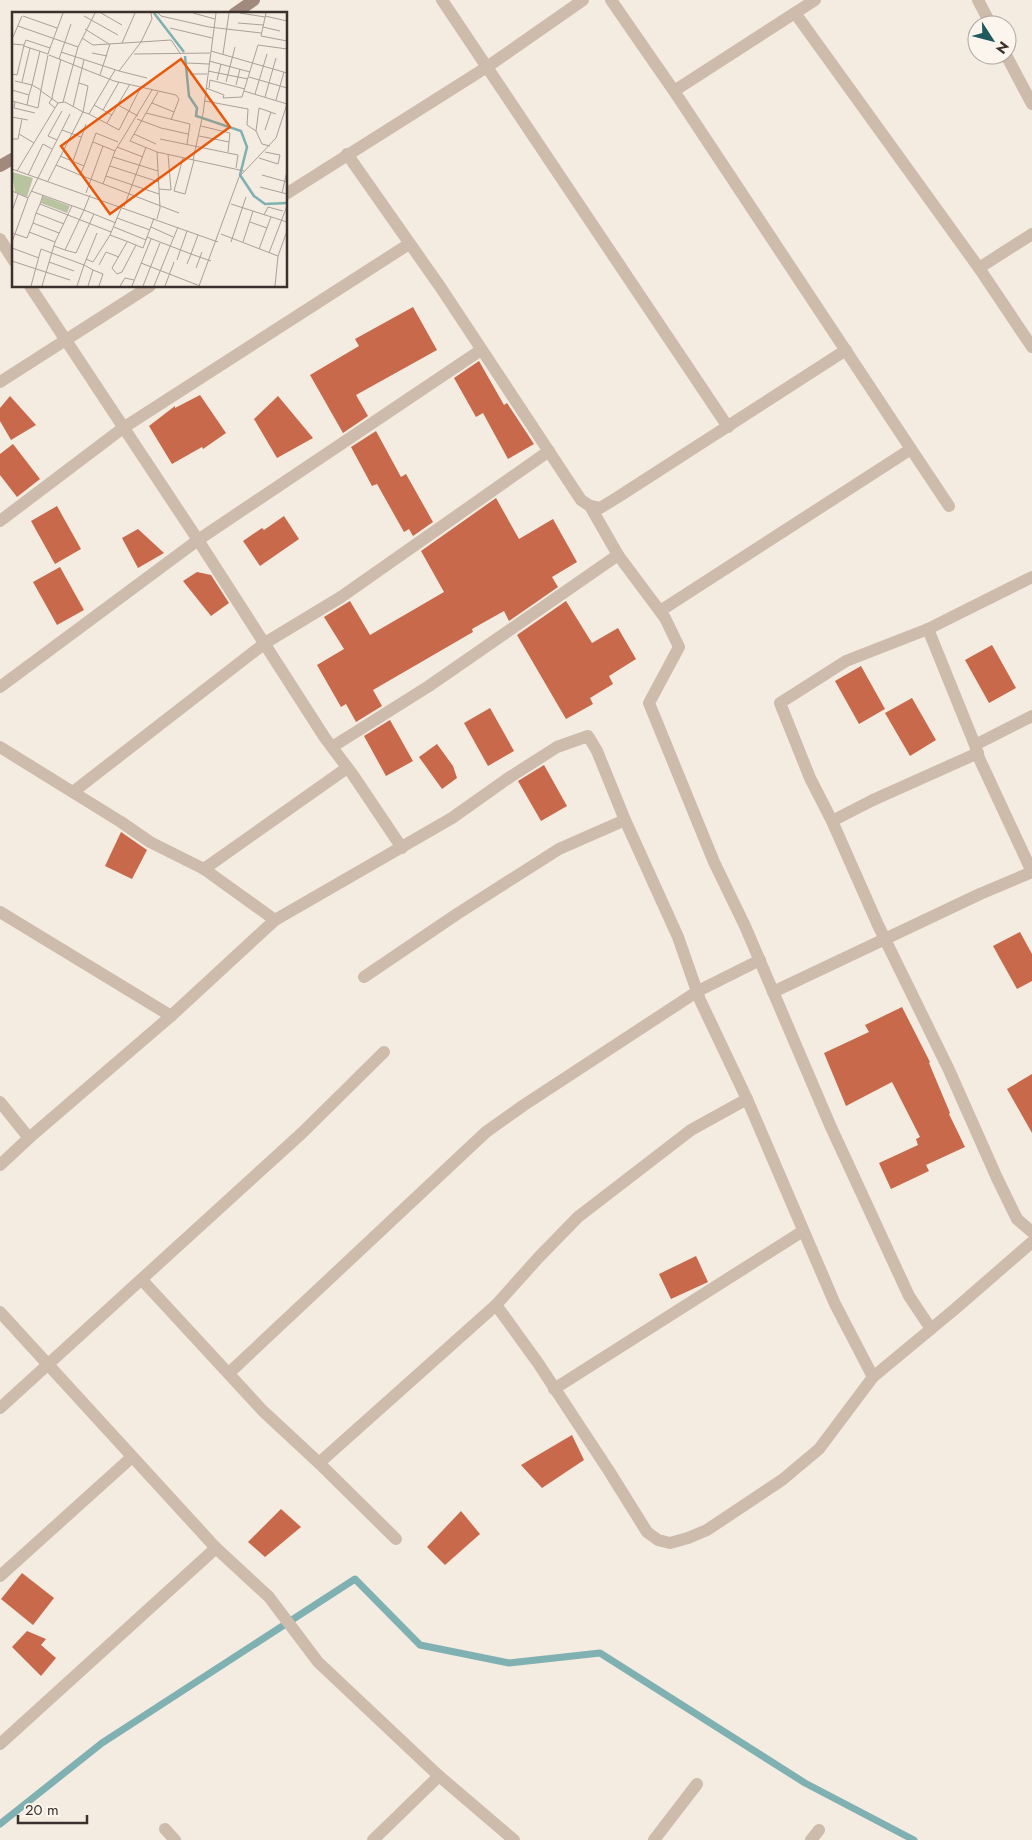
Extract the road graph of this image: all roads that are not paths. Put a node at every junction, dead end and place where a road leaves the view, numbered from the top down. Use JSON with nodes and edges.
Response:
{"nodes":[{"id":1,"x":254,"y":0,"type":"edge"},
{"id":2,"x":442,"y":0,"type":"edge"},
{"id":3,"x":582,"y":0,"type":"edge"},
{"id":4,"x":611,"y":0,"type":"edge"},
{"id":5,"x":815,"y":0,"type":"edge"},
{"id":6,"x":978,"y":0,"type":"edge"},
{"id":7,"x":237,"y":12,"type":"edge"},
{"id":8,"x":795,"y":12,"type":"junction"},
{"id":9,"x":986,"y":15,"type":"edge"},
{"id":10,"x":1011,"y":65,"type":"edge"},
{"id":11,"x":486,"y":67,"type":"junction"},
{"id":12,"x":674,"y":91,"type":"junction"},
{"id":13,"x":1032,"y":104,"type":"edge"},
{"id":14,"x":347,"y":154,"type":"junction"},
{"id":15,"x":12,"y":159,"type":"edge"},
{"id":16,"x":0,"y":166,"type":"edge"},
{"id":17,"x":288,"y":193,"type":"edge"},
{"id":18,"x":1032,"y":234,"type":"edge"},
{"id":19,"x":0,"y":239,"type":"edge"},
{"id":20,"x":409,"y":244,"type":"junction"},
{"id":21,"x":12,"y":258,"type":"edge"},
{"id":22,"x":979,"y":268,"type":"junction"},
{"id":23,"x":31,"y":288,"type":"edge"},
{"id":24,"x":147,"y":288,"type":"edge"},
{"id":25,"x":65,"y":341,"type":"junction"},
{"id":26,"x":1032,"y":347,"type":"edge"},
{"id":27,"x":481,"y":350,"type":"junction"},
{"id":28,"x":846,"y":350,"type":"junction"},
{"id":29,"x":0,"y":382,"type":"edge"},
{"id":30,"x":728,"y":427,"type":"junction"},
{"id":31,"x":123,"y":428,"type":"junction"},
{"id":32,"x":911,"y":449,"type":"junction"},
{"id":33,"x":549,"y":451,"type":"junction"},
{"id":34,"x":590,"y":506,"type":"junction"},
{"id":35,"x":949,"y":506,"type":"dead end"},
{"id":36,"x":0,"y":521,"type":"edge"},
{"id":37,"x":198,"y":540,"type":"junction"},
{"id":38,"x":618,"y":556,"type":"junction"},
{"id":39,"x":1032,"y":577,"type":"edge"},
{"id":40,"x":660,"y":611,"type":"junction"},
{"id":41,"x":928,"y":629,"type":"junction"},
{"id":42,"x":265,"y":643,"type":"junction"},
{"id":43,"x":0,"y":687,"type":"edge"},
{"id":44,"x":1032,"y":716,"type":"edge"},
{"id":45,"x":0,"y":747,"type":"edge"},
{"id":46,"x":332,"y":747,"type":"junction"},
{"id":47,"x":976,"y":749,"type":"junction"},
{"id":48,"x":347,"y":768,"type":"junction"},
{"id":49,"x":73,"y":792,"type":"junction"},
{"id":50,"x":625,"y":820,"type":"junction"},
{"id":51,"x":832,"y":820,"type":"junction"},
{"id":52,"x":402,"y":848,"type":"junction"},
{"id":53,"x":204,"y":869,"type":"junction"},
{"id":54,"x":1032,"y":872,"type":"edge"},
{"id":55,"x":0,"y":912,"type":"edge"},
{"id":56,"x":275,"y":920,"type":"junction"},
{"id":57,"x":885,"y":940,"type":"junction"},
{"id":58,"x":760,"y":960,"type":"junction"},
{"id":59,"x":364,"y":977,"type":"dead end"},
{"id":60,"x":698,"y":991,"type":"junction"},
{"id":61,"x":773,"y":992,"type":"junction"},
{"id":62,"x":172,"y":1016,"type":"junction"},
{"id":63,"x":384,"y":1052,"type":"dead end"},
{"id":64,"x":747,"y":1099,"type":"junction"},
{"id":65,"x":0,"y":1102,"type":"edge"},
{"id":66,"x":29,"y":1138,"type":"junction"},
{"id":67,"x":0,"y":1165,"type":"edge"},
{"id":68,"x":804,"y":1231,"type":"junction"},
{"id":69,"x":1032,"y":1232,"type":"edge"},
{"id":70,"x":1032,"y":1242,"type":"edge"},
{"id":71,"x":142,"y":1280,"type":"junction"},
{"id":72,"x":496,"y":1305,"type":"junction"},
{"id":73,"x":0,"y":1312,"type":"edge"},
{"id":74,"x":931,"y":1329,"type":"junction"},
{"id":75,"x":48,"y":1363,"type":"junction"},
{"id":76,"x":229,"y":1373,"type":"junction"},
{"id":77,"x":873,"y":1377,"type":"junction"},
{"id":78,"x":554,"y":1389,"type":"junction"},
{"id":79,"x":0,"y":1408,"type":"edge"},
{"id":80,"x":132,"y":1457,"type":"junction"},
{"id":81,"x":318,"y":1463,"type":"junction"},
{"id":82,"x":396,"y":1539,"type":"dead end"},
{"id":83,"x":216,"y":1548,"type":"junction"},
{"id":84,"x":0,"y":1576,"type":"edge"},
{"id":85,"x":0,"y":1744,"type":"edge"},
{"id":86,"x":439,"y":1776,"type":"junction"},
{"id":87,"x":697,"y":1784,"type":"dead end"},
{"id":88,"x":165,"y":1829,"type":"dead end"},
{"id":89,"x":176,"y":1840,"type":"edge"},
{"id":90,"x":372,"y":1840,"type":"edge"},
{"id":91,"x":514,"y":1840,"type":"edge"},
{"id":92,"x":654,"y":1840,"type":"edge"}],
"edges":[{"from":1,"to":7,"type":"street"},
{"from":2,"to":11,"type":"street"},
{"from":3,"to":11,"type":"street"},
{"from":4,"to":12,"type":"street"},
{"from":5,"to":8,"type":"street"},
{"from":6,"to":9,"type":"street"},
{"from":8,"to":12,"type":"street"},
{"from":8,"to":22,"type":"street"},
{"from":10,"to":13,"type":"street"},
{"from":11,"to":14,"type":"street"},
{"from":11,"to":30,"type":"street"},
{"from":12,"to":28,"type":"street"},
{"from":14,"to":17,"type":"street"},
{"from":14,"to":20,"type":"street"},
{"from":15,"to":16,"type":"street"},
{"from":18,"to":22,"type":"street"},
{"from":19,"to":21,"type":"street"},
{"from":20,"to":27,"type":"street"},
{"from":20,"to":31,"type":"street"},
{"from":22,"to":26,"type":"street"},
{"from":23,"to":25,"type":"street"},
{"from":24,"to":25,"type":"street"},
{"from":25,"to":29,"type":"street"},
{"from":25,"to":31,"type":"street"},
{"from":27,"to":33,"type":"street"},
{"from":27,"to":37,"type":"street"},
{"from":28,"to":30,"type":"street"},
{"from":28,"to":32,"type":"street"},
{"from":30,"to":34,"type":"street"},
{"from":31,"to":36,"type":"street"},
{"from":31,"to":37,"type":"street"},
{"from":32,"to":35,"type":"street"},
{"from":32,"to":40,"type":"street"},
{"from":33,"to":34,"type":"street"},
{"from":33,"to":42,"type":"street"},
{"from":34,"to":38,"type":"street"},
{"from":37,"to":42,"type":"street"},
{"from":37,"to":43,"type":"street"},
{"from":38,"to":40,"type":"street"},
{"from":38,"to":46,"type":"street"},
{"from":39,"to":41,"type":"street"},
{"from":40,"to":58,"type":"street"},
{"from":41,"to":47,"type":"street"},
{"from":41,"to":51,"type":"street"},
{"from":42,"to":46,"type":"street"},
{"from":42,"to":49,"type":"street"},
{"from":44,"to":47,"type":"street"},
{"from":45,"to":49,"type":"street"},
{"from":46,"to":48,"type":"street"},
{"from":47,"to":51,"type":"street"},
{"from":47,"to":54,"type":"street"},
{"from":48,"to":52,"type":"street"},
{"from":48,"to":53,"type":"street"},
{"from":49,"to":53,"type":"street"},
{"from":50,"to":52,"type":"street"},
{"from":50,"to":59,"type":"street"},
{"from":50,"to":60,"type":"street"},
{"from":51,"to":57,"type":"street"},
{"from":52,"to":56,"type":"street"},
{"from":53,"to":56,"type":"street"},
{"from":54,"to":57,"type":"street"},
{"from":55,"to":62,"type":"street"},
{"from":56,"to":62,"type":"street"},
{"from":57,"to":61,"type":"street"},
{"from":57,"to":69,"type":"street"},
{"from":58,"to":60,"type":"street"},
{"from":58,"to":61,"type":"street"},
{"from":60,"to":64,"type":"street"},
{"from":60,"to":76,"type":"street"},
{"from":61,"to":74,"type":"street"},
{"from":62,"to":66,"type":"street"},
{"from":63,"to":71,"type":"street"},
{"from":64,"to":68,"type":"street"},
{"from":64,"to":72,"type":"street"},
{"from":65,"to":66,"type":"street"},
{"from":66,"to":67,"type":"street"},
{"from":68,"to":77,"type":"street"},
{"from":68,"to":78,"type":"street"},
{"from":70,"to":74,"type":"street"},
{"from":71,"to":75,"type":"street"},
{"from":71,"to":76,"type":"street"},
{"from":72,"to":78,"type":"street"},
{"from":72,"to":81,"type":"street"},
{"from":73,"to":75,"type":"street"},
{"from":74,"to":77,"type":"street"},
{"from":75,"to":79,"type":"street"},
{"from":75,"to":80,"type":"street"},
{"from":76,"to":81,"type":"street"},
{"from":77,"to":78,"type":"street"},
{"from":80,"to":83,"type":"street"},
{"from":80,"to":84,"type":"street"},
{"from":81,"to":82,"type":"street"},
{"from":83,"to":85,"type":"street"},
{"from":83,"to":86,"type":"street"},
{"from":86,"to":90,"type":"street"},
{"from":86,"to":91,"type":"street"},
{"from":87,"to":92,"type":"street"},
{"from":88,"to":89,"type":"street"}]}
